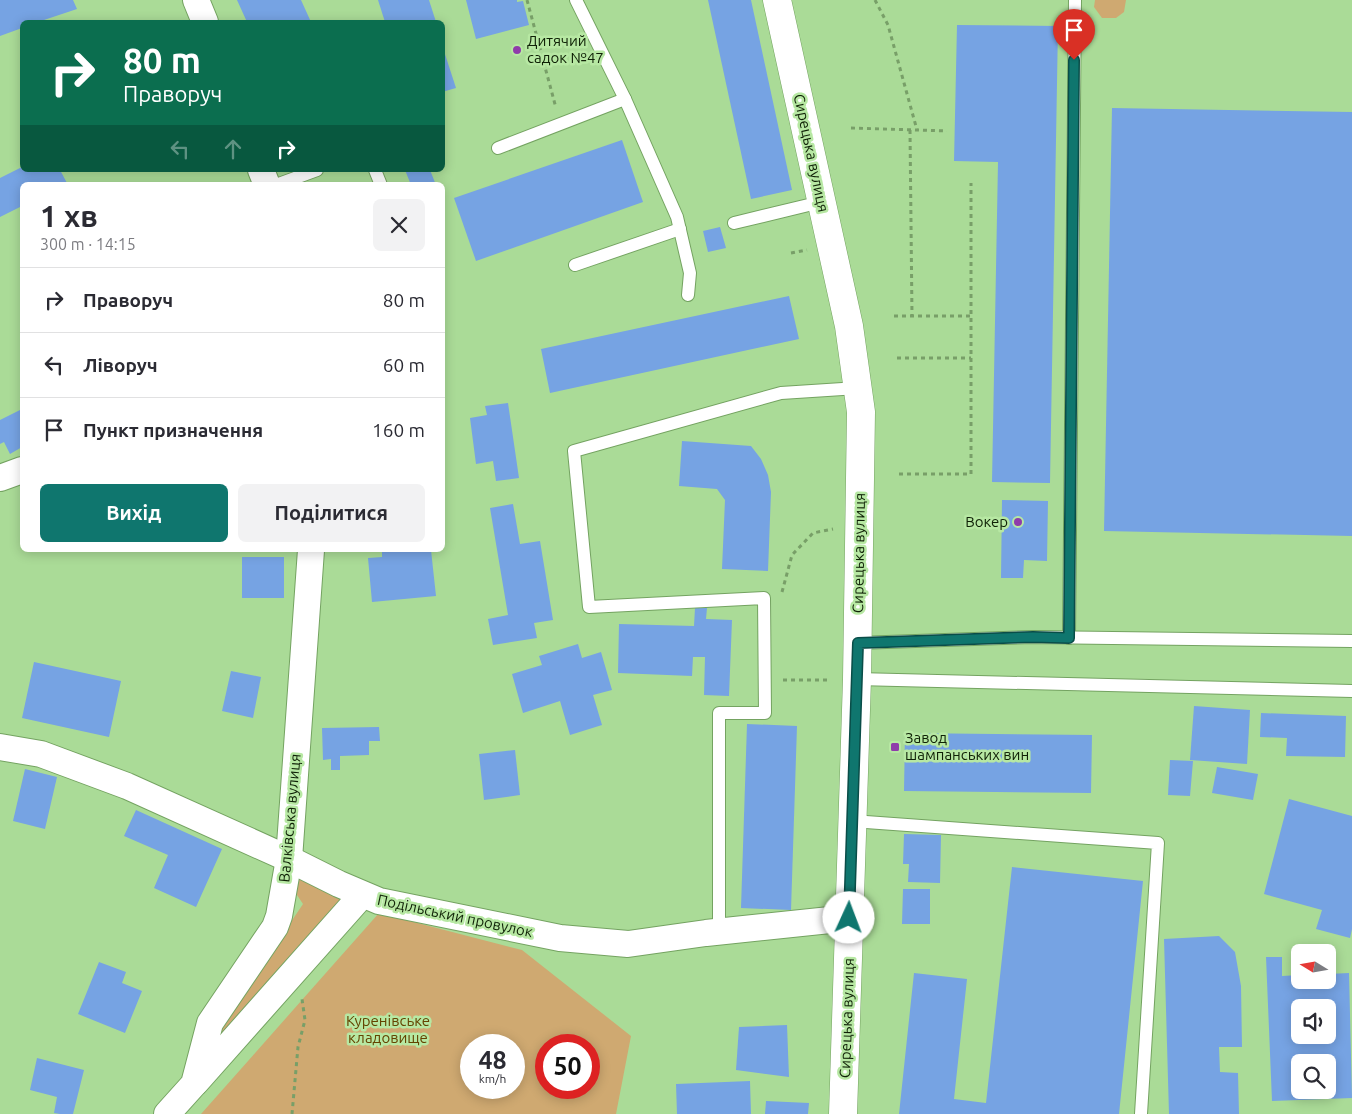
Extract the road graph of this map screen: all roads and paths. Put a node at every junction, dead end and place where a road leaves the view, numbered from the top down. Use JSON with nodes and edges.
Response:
{"nodes":[{"id":1,"x":196,"y":0,"type":"edge"},
{"id":2,"x":527,"y":0,"type":"edge"},
{"id":3,"x":576,"y":0,"type":"edge"},
{"id":4,"x":777,"y":0,"type":"edge"},
{"id":5,"x":875,"y":0,"type":"edge"},
{"id":6,"x":1075,"y":0,"type":"edge"},
{"id":7,"x":203,"y":20,"type":"edge"},
{"id":8,"x":626,"y":99,"type":"junction"},
{"id":9,"x":561,"y":124,"type":"junction"},
{"id":10,"x":851,"y":128,"type":"dead end"},
{"id":11,"x":910,"y":130,"type":"junction"},
{"id":12,"x":917,"y":130,"type":"junction"},
{"id":13,"x":946,"y":131,"type":"dead end"},
{"id":14,"x":498,"y":148,"type":"dead end"},
{"id":15,"x":312,"y":172,"type":"edge"},
{"id":16,"x":284,"y":182,"type":"edge"},
{"id":17,"x":971,"y":183,"type":"dead end"},
{"id":18,"x":821,"y":202,"type":"junction"},
{"id":19,"x":734,"y":223,"type":"dead end"},
{"id":20,"x":680,"y":229,"type":"junction"},
{"id":21,"x":799,"y":252,"type":"dead end"},
{"id":22,"x":792,"y":253,"type":"dead end"},
{"id":23,"x":575,"y":265,"type":"dead end"},
{"id":24,"x":688,"y":295,"type":"dead end"},
{"id":25,"x":894,"y":316,"type":"dead end"},
{"id":26,"x":912,"y":316,"type":"junction"},
{"id":27,"x":971,"y":316,"type":"junction"},
{"id":28,"x":898,"y":358,"type":"dead end"},
{"id":29,"x":971,"y":358,"type":"junction"},
{"id":30,"x":858,"y":388,"type":"junction"},
{"id":31,"x":20,"y":471,"type":"edge"},
{"id":32,"x":899,"y":474,"type":"dead end"},
{"id":33,"x":0,"y":478,"type":"edge"},
{"id":34,"x":833,"y":529,"type":"dead end"},
{"id":35,"x":311,"y":552,"type":"edge"},
{"id":36,"x":780,"y":600,"type":"dead end"},
{"id":37,"x":1069,"y":638,"type":"junction"},
{"id":38,"x":1352,"y":641,"type":"edge"},
{"id":39,"x":858,"y":643,"type":"junction"},
{"id":40,"x":857,"y":679,"type":"junction"},
{"id":41,"x":765,"y":680,"type":"junction"},
{"id":42,"x":830,"y":680,"type":"dead end"},
{"id":43,"x":1352,"y":691,"type":"edge"},
{"id":44,"x":0,"y":748,"type":"edge"},
{"id":45,"x":852,"y":821,"type":"junction"},
{"id":46,"x":289,"y":860,"type":"junction"},
{"id":47,"x":362,"y":895,"type":"junction"},
{"id":48,"x":849,"y":918,"type":"junction"},
{"id":49,"x":719,"y":932,"type":"junction"},
{"id":50,"x":293,"y":973,"type":"junction"},
{"id":51,"x":194,"y":1084,"type":"junction"},
{"id":52,"x":167,"y":1114,"type":"edge"},
{"id":53,"x":292,"y":1114,"type":"edge"},
{"id":54,"x":843,"y":1114,"type":"edge"},
{"id":55,"x":1141,"y":1114,"type":"edge"}],
"edges":[{"from":1,"to":7,"type":"street"},
{"from":2,"to":9,"type":"path"},
{"from":3,"to":8,"type":"lane"},
{"from":4,"to":18,"type":"main road","name":"Сирецька вулиця"},
{"from":5,"to":12,"type":"path"},
{"from":6,"to":37,"type":"lane"},
{"from":8,"to":9,"type":"lane"},
{"from":8,"to":20,"type":"lane"},
{"from":9,"to":14,"type":"lane"},
{"from":10,"to":11,"type":"path"},
{"from":11,"to":12,"type":"path"},
{"from":11,"to":26,"type":"path"},
{"from":12,"to":13,"type":"path"},
{"from":15,"to":16,"type":"lane"},
{"from":17,"to":27,"type":"path"},
{"from":18,"to":19,"type":"lane"},
{"from":18,"to":30,"type":"main road","name":"Сирецька вулиця"},
{"from":20,"to":23,"type":"lane"},
{"from":20,"to":24,"type":"lane"},
{"from":21,"to":22,"type":"path"},
{"from":25,"to":26,"type":"path"},
{"from":26,"to":27,"type":"path"},
{"from":27,"to":29,"type":"path"},
{"from":28,"to":29,"type":"path"},
{"from":29,"to":32,"type":"path"},
{"from":30,"to":39,"type":"main road","name":"Сирецька вулиця"},
{"from":30,"to":41,"type":"lane"},
{"from":31,"to":33,"type":"street"},
{"from":34,"to":36,"type":"path"},
{"from":35,"to":46,"type":"street","name":"Валківська вулиця"},
{"from":37,"to":38,"type":"lane"},
{"from":37,"to":39,"type":"lane"},
{"from":39,"to":40,"type":"main road","name":"Сирецька вулиця"},
{"from":40,"to":43,"type":"lane"},
{"from":40,"to":45,"type":"main road","name":"Сирецька вулиця"},
{"from":41,"to":42,"type":"path"},
{"from":41,"to":49,"type":"lane"},
{"from":44,"to":46,"type":"street","name":"Подільський провулок"},
{"from":45,"to":48,"type":"main road","name":"Сирецька вулиця"},
{"from":45,"to":55,"type":"lane"},
{"from":46,"to":47,"type":"street","name":"Подільський провулок"},
{"from":46,"to":51,"type":"street","name":"Валківська вулиця"},
{"from":47,"to":49,"type":"street","name":"Подільський провулок"},
{"from":47,"to":50,"type":"street"},
{"from":48,"to":49,"type":"street","name":"Подільський провулок"},
{"from":48,"to":54,"type":"main road","name":"Сирецька вулиця"},
{"from":50,"to":51,"type":"street"},
{"from":50,"to":53,"type":"path"},
{"from":51,"to":52,"type":"street","name":"Валківська вулиця"}]}
